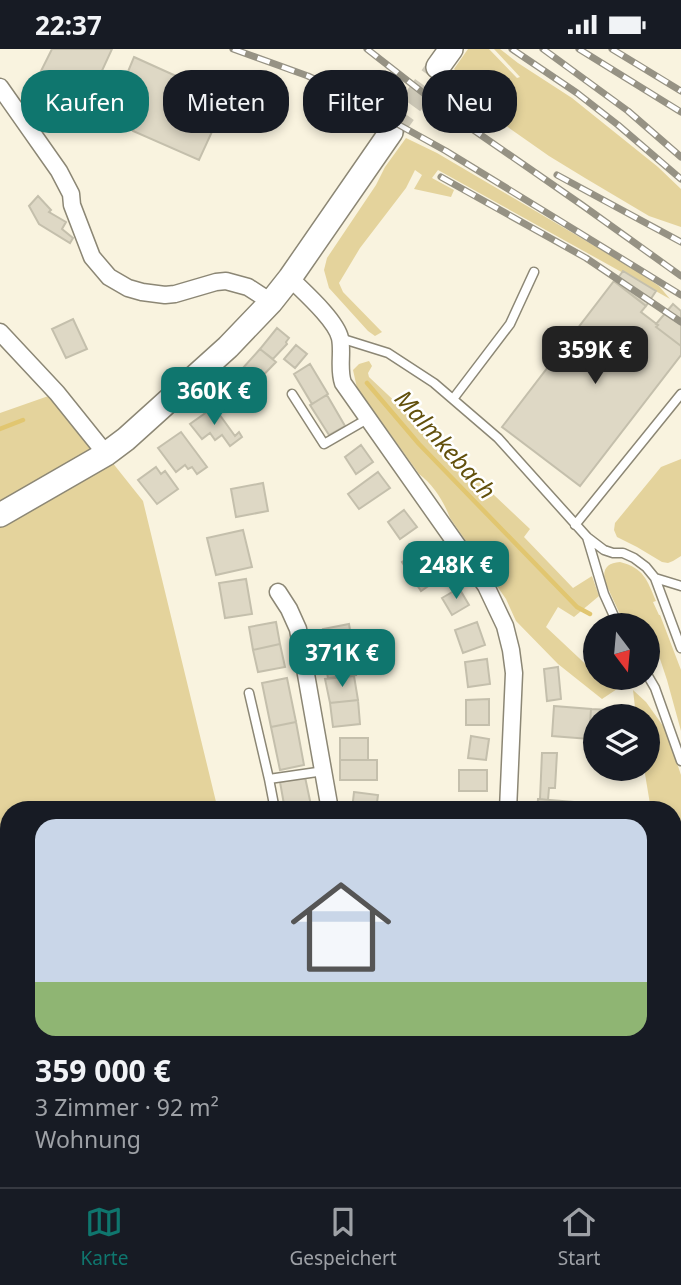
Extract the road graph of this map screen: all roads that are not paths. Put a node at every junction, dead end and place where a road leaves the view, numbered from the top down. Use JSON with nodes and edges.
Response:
{"nodes":[{"id":1,"x":0,"y":86,"type":"edge"},
{"id":2,"x":390,"y":133,"type":"tunnel mouth"},
{"id":3,"x":534,"y":272,"type":"dead end"},
{"id":4,"x":290,"y":278,"type":"junction"},
{"id":5,"x":271,"y":302,"type":"junction"},
{"id":6,"x":0,"y":332,"type":"edge"},
{"id":7,"x":340,"y":338,"type":"junction"},
{"id":8,"x":292,"y":394,"type":"dead end"},
{"id":9,"x":681,"y":394,"type":"edge"},
{"id":10,"x":453,"y":399,"type":"junction"},
{"id":11,"x":369,"y":418,"type":"junction"},
{"id":12,"x":106,"y":454,"type":"junction"},
{"id":13,"x":0,"y":515,"type":"edge"},
{"id":14,"x":575,"y":525,"type":"junction"},
{"id":15,"x":587,"y":537,"type":"junction"},
{"id":16,"x":655,"y":578,"type":"junction"},
{"id":17,"x":681,"y":586,"type":"edge"},
{"id":18,"x":278,"y":592,"type":"dead end"},
{"id":19,"x":613,"y":613,"type":"edge"},
{"id":20,"x":681,"y":648,"type":"edge"},
{"id":21,"x":656,"y":690,"type":"edge"},
{"id":22,"x":249,"y":692,"type":"dead end"},
{"id":23,"x":681,"y":761,"type":"edge"},
{"id":24,"x":324,"y":771,"type":"junction"},
{"id":25,"x":269,"y":779,"type":"junction"},
{"id":26,"x":273,"y":801,"type":"edge"},
{"id":27,"x":329,"y":801,"type":"edge"},
{"id":28,"x":508,"y":801,"type":"edge"}],
"edges":[{"from":1,"to":5,"type":"street"},
{"from":2,"to":4,"type":"main road"},
{"from":3,"to":10,"type":"lane"},
{"from":4,"to":5,"type":"main road"},
{"from":4,"to":7,"type":"street"},
{"from":5,"to":12,"type":"main road"},
{"from":6,"to":12,"type":"street"},
{"from":7,"to":10,"type":"lane"},
{"from":7,"to":11,"type":"street"},
{"from":8,"to":11,"type":"lane"},
{"from":9,"to":14,"type":"lane"},
{"from":10,"to":14,"type":"lane"},
{"from":11,"to":28,"type":"street"},
{"from":12,"to":13,"type":"main road"},
{"from":14,"to":15,"type":"lane"},
{"from":15,"to":16,"type":"lane"},
{"from":15,"to":19,"type":"lane"},
{"from":16,"to":17,"type":"lane"},
{"from":16,"to":20,"type":"lane"},
{"from":18,"to":24,"type":"street"},
{"from":21,"to":23,"type":"lane"},
{"from":22,"to":25,"type":"lane"},
{"from":24,"to":25,"type":"lane"},
{"from":24,"to":27,"type":"street"},
{"from":25,"to":26,"type":"lane"}]}
